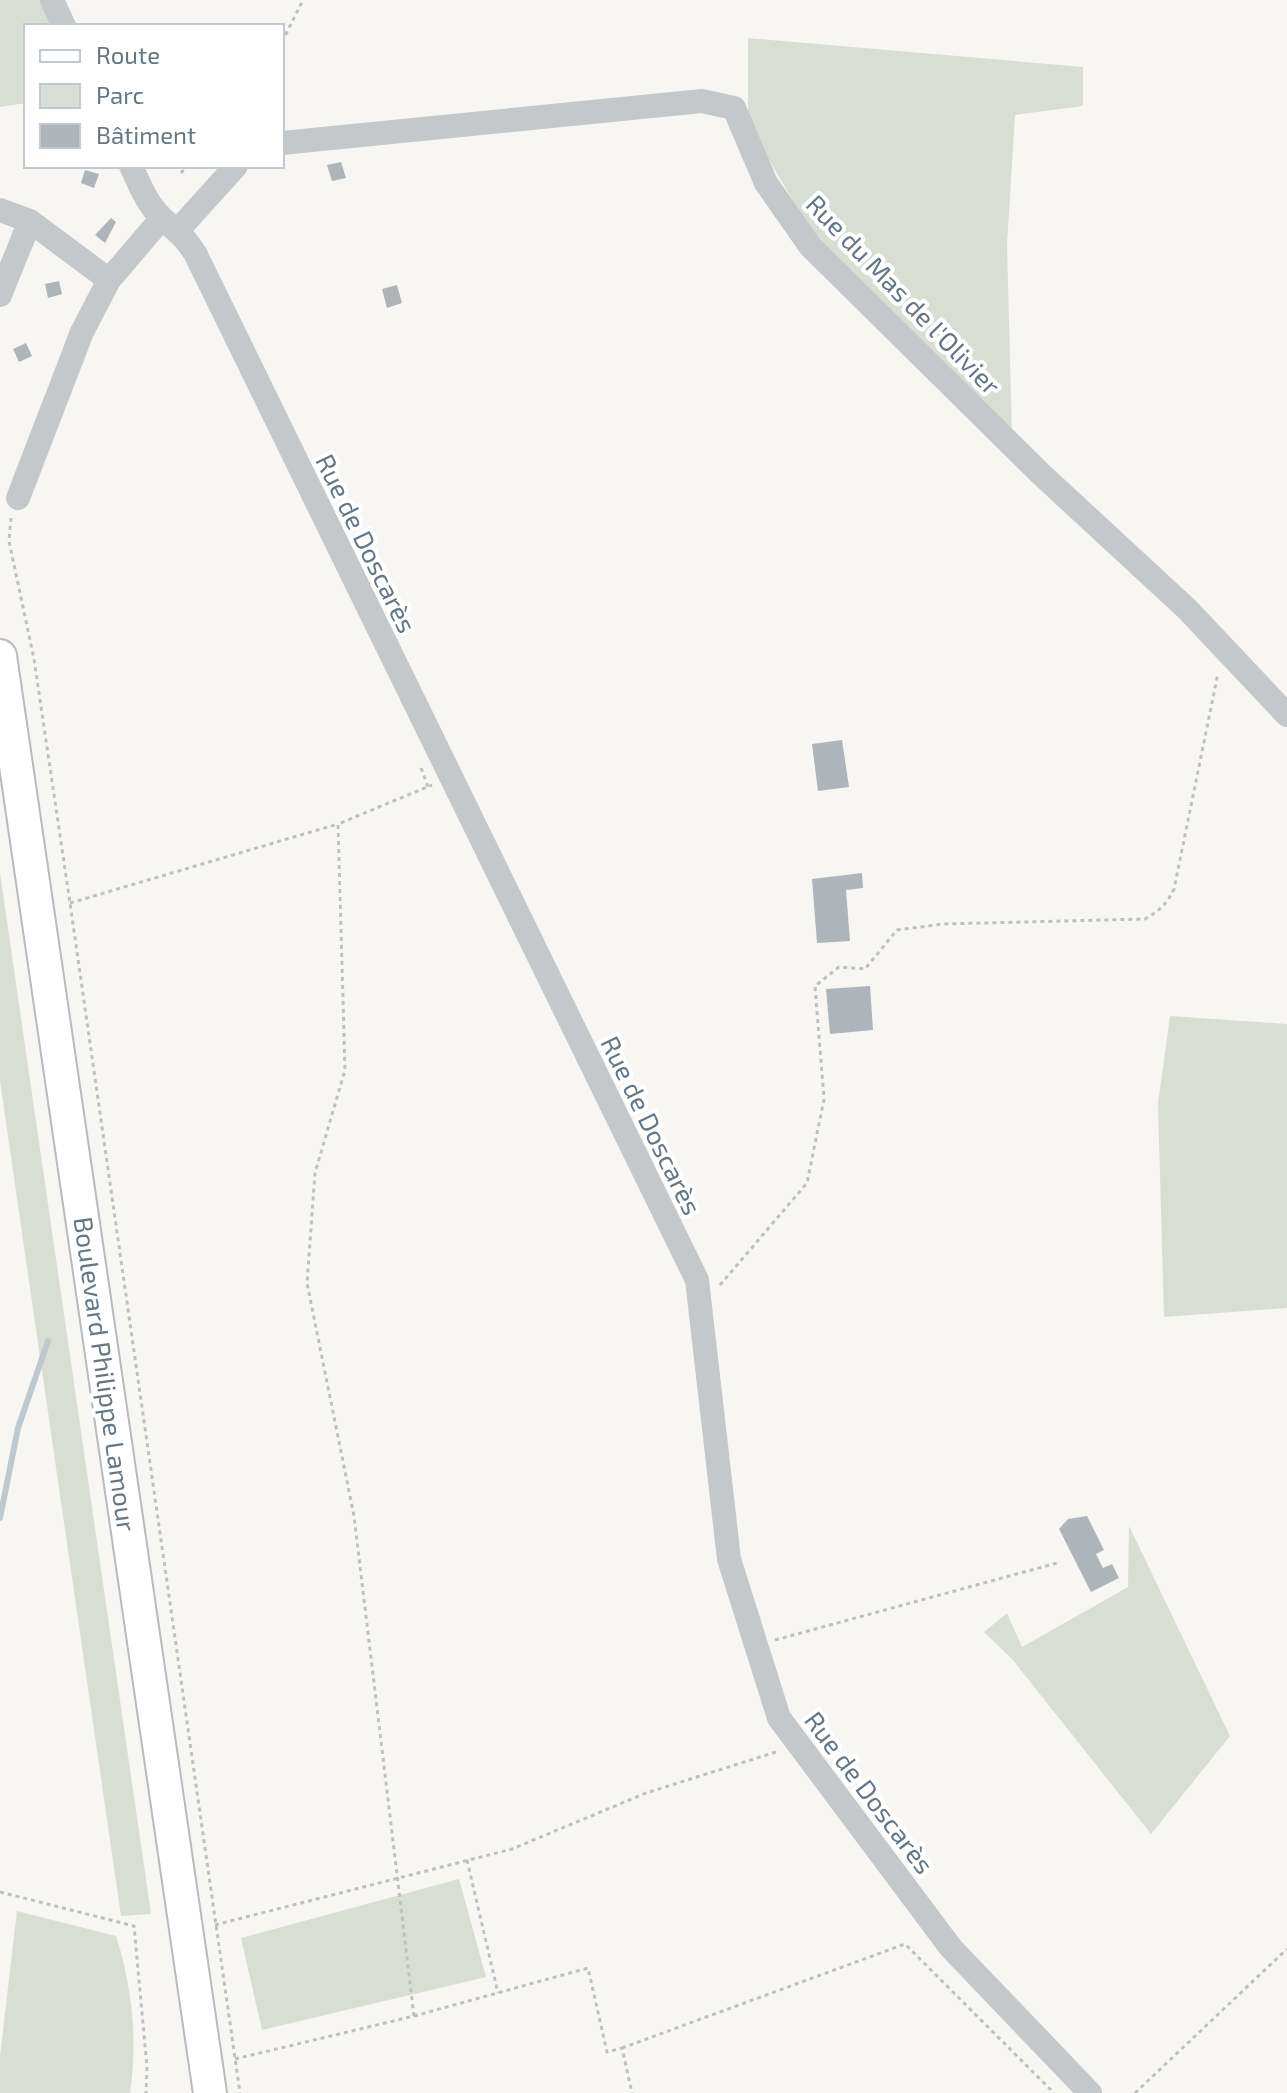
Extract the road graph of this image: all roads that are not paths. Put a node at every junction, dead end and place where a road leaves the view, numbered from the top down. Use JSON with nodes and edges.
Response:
{"nodes":[{"id":1,"x":52,"y":0,"type":"edge"},
{"id":2,"x":63,"y":24,"type":"edge"},
{"id":3,"x":284,"y":143,"type":"edge"},
{"id":4,"x":132,"y":168,"type":"edge"},
{"id":5,"x":234,"y":168,"type":"edge"},
{"id":6,"x":0,"y":210,"type":"edge"},
{"id":7,"x":30,"y":221,"type":"junction"},
{"id":8,"x":171,"y":224,"type":"junction"},
{"id":9,"x":109,"y":280,"type":"junction"},
{"id":10,"x":0,"y":295,"type":"edge"},
{"id":11,"x":18,"y":498,"type":"road end"},
{"id":12,"x":0,"y":656,"type":"edge"},
{"id":13,"x":1287,"y":715,"type":"edge"},
{"id":14,"x":0,"y":782,"type":"edge"},
{"id":15,"x":188,"y":2093,"type":"edge"},
{"id":16,"x":210,"y":2093,"type":"edge"},
{"id":17,"x":1090,"y":2093,"type":"edge"}],
"edges":[{"from":1,"to":2,"type":"street"},
{"from":3,"to":13,"type":"street","name":"Rue du Mas de l'Olivier"},
{"from":4,"to":8,"type":"street","name":"Rue de Doscarès"},
{"from":5,"to":8,"type":"street"},
{"from":6,"to":7,"type":"street"},
{"from":7,"to":9,"type":"street"},
{"from":7,"to":10,"type":"street"},
{"from":8,"to":9,"type":"street"},
{"from":8,"to":17,"type":"street","name":"Rue de Doscarès"},
{"from":9,"to":11,"type":"street"},
{"from":12,"to":16,"type":"main road","name":"Boulevard Philippe Lamour"},
{"from":14,"to":15,"type":"main road","name":"Boulevard Philippe Lamour"}]}
